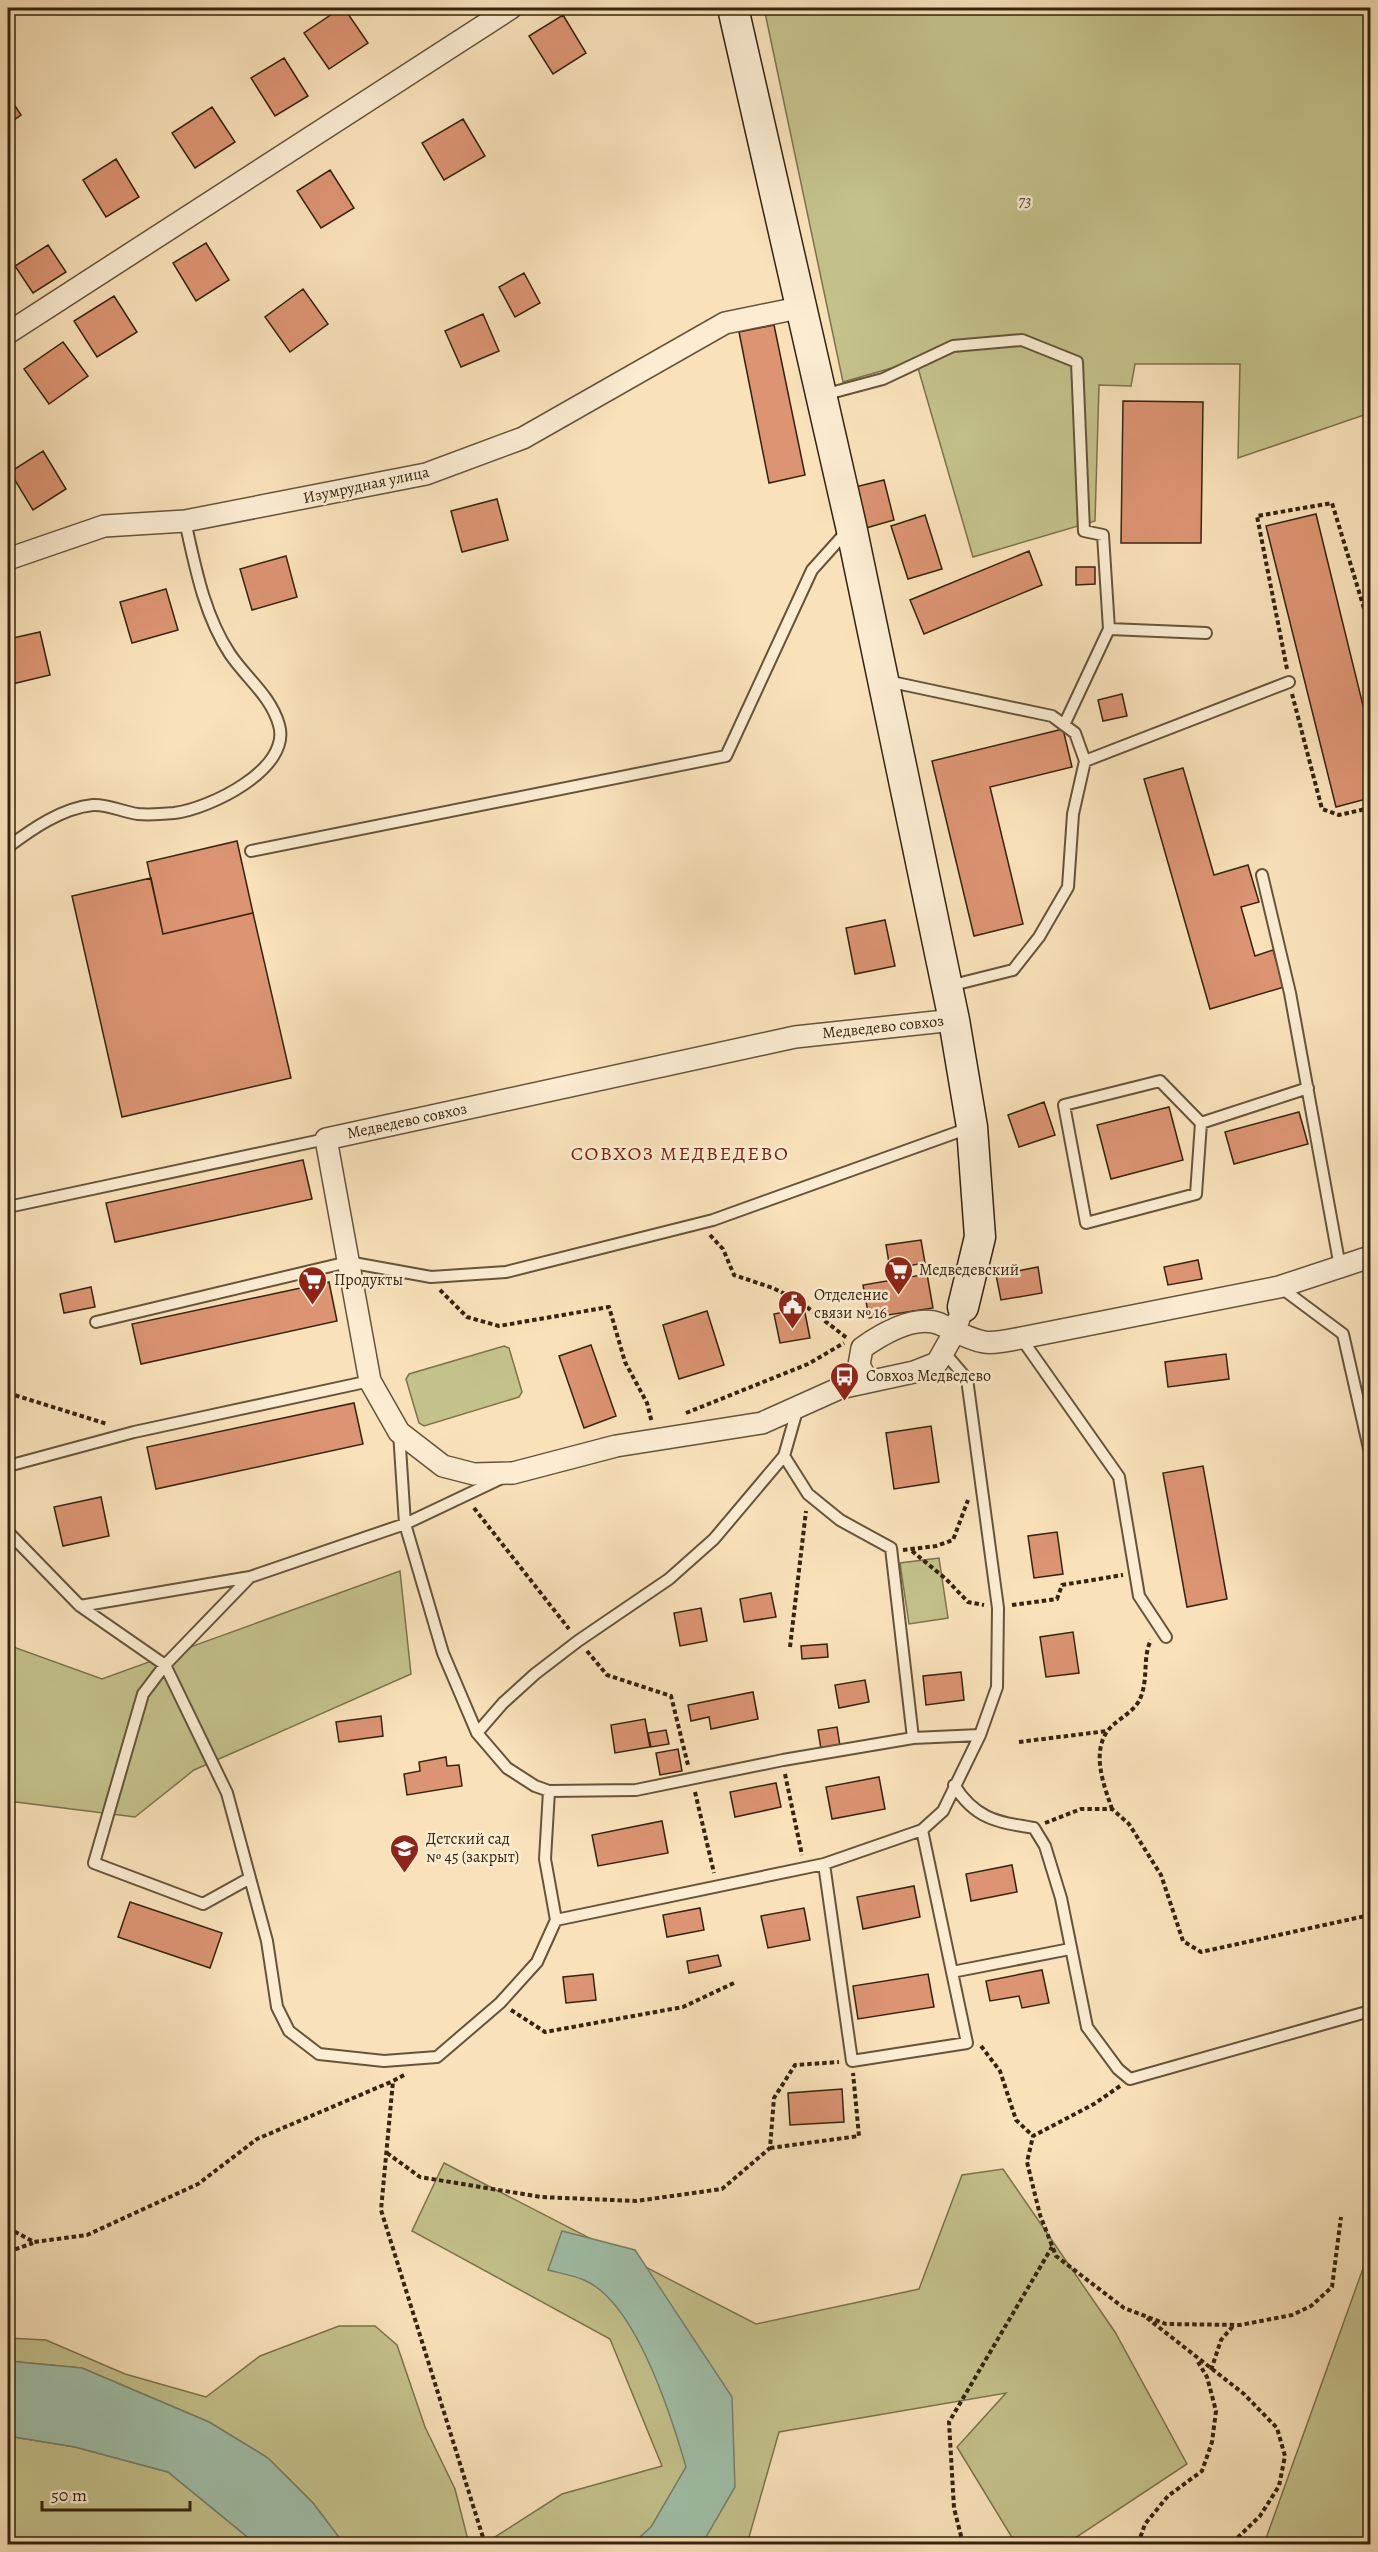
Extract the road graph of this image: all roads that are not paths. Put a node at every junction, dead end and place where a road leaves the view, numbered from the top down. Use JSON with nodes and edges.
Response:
{"nodes":[{"id":1,"x":511,"y":8,"type":"edge"},
{"id":2,"x":734,"y":8,"type":"edge"},
{"id":3,"x":803,"y":307,"type":"junction"},
{"id":4,"x":8,"y":333,"type":"edge"},
{"id":5,"x":822,"y":395,"type":"junction"},
{"id":6,"x":185,"y":521,"type":"junction"},
{"id":7,"x":851,"y":526,"type":"junction"},
{"id":8,"x":8,"y":559,"type":"edge"},
{"id":9,"x":1109,"y":629,"type":"junction"},
{"id":10,"x":1206,"y":633,"type":"dead end"},
{"id":11,"x":883,"y":681,"type":"junction"},
{"id":12,"x":1289,"y":682,"type":"road end"},
{"id":13,"x":1064,"y":725,"type":"junction"},
{"id":14,"x":1085,"y":761,"type":"junction"},
{"id":15,"x":8,"y":847,"type":"edge"},
{"id":16,"x":251,"y":851,"type":"dead end"},
{"id":17,"x":1262,"y":875,"type":"dead end"},
{"id":18,"x":947,"y":986,"type":"junction"},
{"id":19,"x":954,"y":1020,"type":"junction"},
{"id":20,"x":1308,"y":1088,"type":"junction"},
{"id":21,"x":1201,"y":1123,"type":"junction"},
{"id":22,"x":972,"y":1127,"type":"junction"},
{"id":23,"x":327,"y":1138,"type":"junction"},
{"id":24,"x":8,"y":1207,"type":"edge"},
{"id":25,"x":1371,"y":1257,"type":"edge"},
{"id":26,"x":348,"y":1262,"type":"junction"},
{"id":27,"x":1340,"y":1267,"type":"junction"},
{"id":28,"x":1280,"y":1287,"type":"junction"},
{"id":29,"x":958,"y":1320,"type":"junction"},
{"id":30,"x":96,"y":1322,"type":"dead end"},
{"id":31,"x":1021,"y":1338,"type":"junction"},
{"id":32,"x":944,"y":1352,"type":"junction"},
{"id":33,"x":370,"y":1381,"type":"junction"},
{"id":34,"x":868,"y":1382,"type":"junction"},
{"id":35,"x":798,"y":1406,"type":"junction"},
{"id":36,"x":399,"y":1432,"type":"junction"},
{"id":37,"x":1371,"y":1454,"type":"edge"},
{"id":38,"x":784,"y":1456,"type":"junction"},
{"id":39,"x":8,"y":1466,"type":"edge"},
{"id":40,"x":513,"y":1473,"type":"junction"},
{"id":41,"x":405,"y":1524,"type":"junction"},
{"id":42,"x":8,"y":1532,"type":"edge"},
{"id":43,"x":250,"y":1577,"type":"junction"},
{"id":44,"x":80,"y":1606,"type":"junction"},
{"id":45,"x":1166,"y":1637,"type":"dead end"},
{"id":46,"x":165,"y":1665,"type":"junction"},
{"id":47,"x":477,"y":1732,"type":"junction"},
{"id":48,"x":980,"y":1735,"type":"junction"},
{"id":49,"x":913,"y":1738,"type":"junction"},
{"id":50,"x":954,"y":1785,"type":"junction"},
{"id":51,"x":549,"y":1791,"type":"junction"},
{"id":52,"x":922,"y":1830,"type":"junction"},
{"id":53,"x":824,"y":1864,"type":"junction"},
{"id":54,"x":250,"y":1878,"type":"junction"},
{"id":55,"x":556,"y":1920,"type":"junction"},
{"id":56,"x":1070,"y":1949,"type":"junction"},
{"id":57,"x":952,"y":1972,"type":"junction"},
{"id":58,"x":1371,"y":2011,"type":"edge"}],
"edges":[{"from":1,"to":4,"type":"street"},
{"from":2,"to":3,"type":"street"},
{"from":3,"to":5,"type":"street"},
{"from":3,"to":6,"type":"street","name":"Изумрудная улица"},
{"from":5,"to":7,"type":"street"},
{"from":5,"to":9,"type":"lane"},
{"from":6,"to":8,"type":"street","name":"Изумрудная улица"},
{"from":6,"to":15,"type":"lane"},
{"from":7,"to":11,"type":"street"},
{"from":7,"to":16,"type":"lane"},
{"from":9,"to":10,"type":"lane"},
{"from":9,"to":13,"type":"lane"},
{"from":11,"to":13,"type":"lane"},
{"from":11,"to":18,"type":"street"},
{"from":12,"to":14,"type":"lane"},
{"from":13,"to":14,"type":"lane"},
{"from":14,"to":18,"type":"lane"},
{"from":17,"to":20,"type":"lane"},
{"from":18,"to":19,"type":"street"},
{"from":19,"to":22,"type":"street"},
{"from":19,"to":23,"type":"street","name":"Медведево совхоз"},
{"from":20,"to":21,"type":"lane"},
{"from":20,"to":27,"type":"lane"},
{"from":21,"to":21,"type":"lane"},
{"from":22,"to":26,"type":"lane"},
{"from":22,"to":29,"type":"street"},
{"from":23,"to":24,"type":"lane"},
{"from":23,"to":26,"type":"street","name":"Медведево совхоз"},
{"from":25,"to":27,"type":"street"},
{"from":26,"to":30,"type":"lane"},
{"from":26,"to":33,"type":"street","name":"Медведево совхоз"},
{"from":27,"to":28,"type":"street"},
{"from":28,"to":31,"type":"street"},
{"from":28,"to":37,"type":"lane"},
{"from":29,"to":31,"type":"street"},
{"from":29,"to":32,"type":"street","name":"Медведево совхоз"},
{"from":29,"to":34,"type":"street"},
{"from":31,"to":45,"type":"lane"},
{"from":32,"to":34,"type":"street","name":"Медведево совхоз"},
{"from":32,"to":48,"type":"lane"},
{"from":33,"to":36,"type":"street","name":"Медведево совхоз"},
{"from":33,"to":39,"type":"lane"},
{"from":34,"to":35,"type":"street","name":"Медведево совхоз"},
{"from":35,"to":38,"type":"lane"},
{"from":35,"to":40,"type":"street","name":"Медведево совхоз"},
{"from":36,"to":40,"type":"street","name":"Медведево совхоз"},
{"from":36,"to":41,"type":"lane"},
{"from":38,"to":47,"type":"lane"},
{"from":38,"to":49,"type":"lane"},
{"from":40,"to":41,"type":"lane"},
{"from":41,"to":43,"type":"lane"},
{"from":41,"to":47,"type":"lane"},
{"from":42,"to":44,"type":"lane"},
{"from":43,"to":44,"type":"lane"},
{"from":43,"to":46,"type":"lane"},
{"from":44,"to":46,"type":"lane"},
{"from":46,"to":54,"type":"lane"},
{"from":46,"to":54,"type":"lane"},
{"from":47,"to":51,"type":"lane"},
{"from":48,"to":49,"type":"lane"},
{"from":48,"to":50,"type":"lane"},
{"from":49,"to":51,"type":"lane"},
{"from":50,"to":52,"type":"lane"},
{"from":50,"to":56,"type":"lane"},
{"from":51,"to":55,"type":"lane"},
{"from":52,"to":53,"type":"lane"},
{"from":52,"to":57,"type":"lane"},
{"from":53,"to":55,"type":"lane"},
{"from":53,"to":57,"type":"lane"},
{"from":54,"to":55,"type":"lane"},
{"from":56,"to":57,"type":"lane"},
{"from":56,"to":58,"type":"lane"}]}
